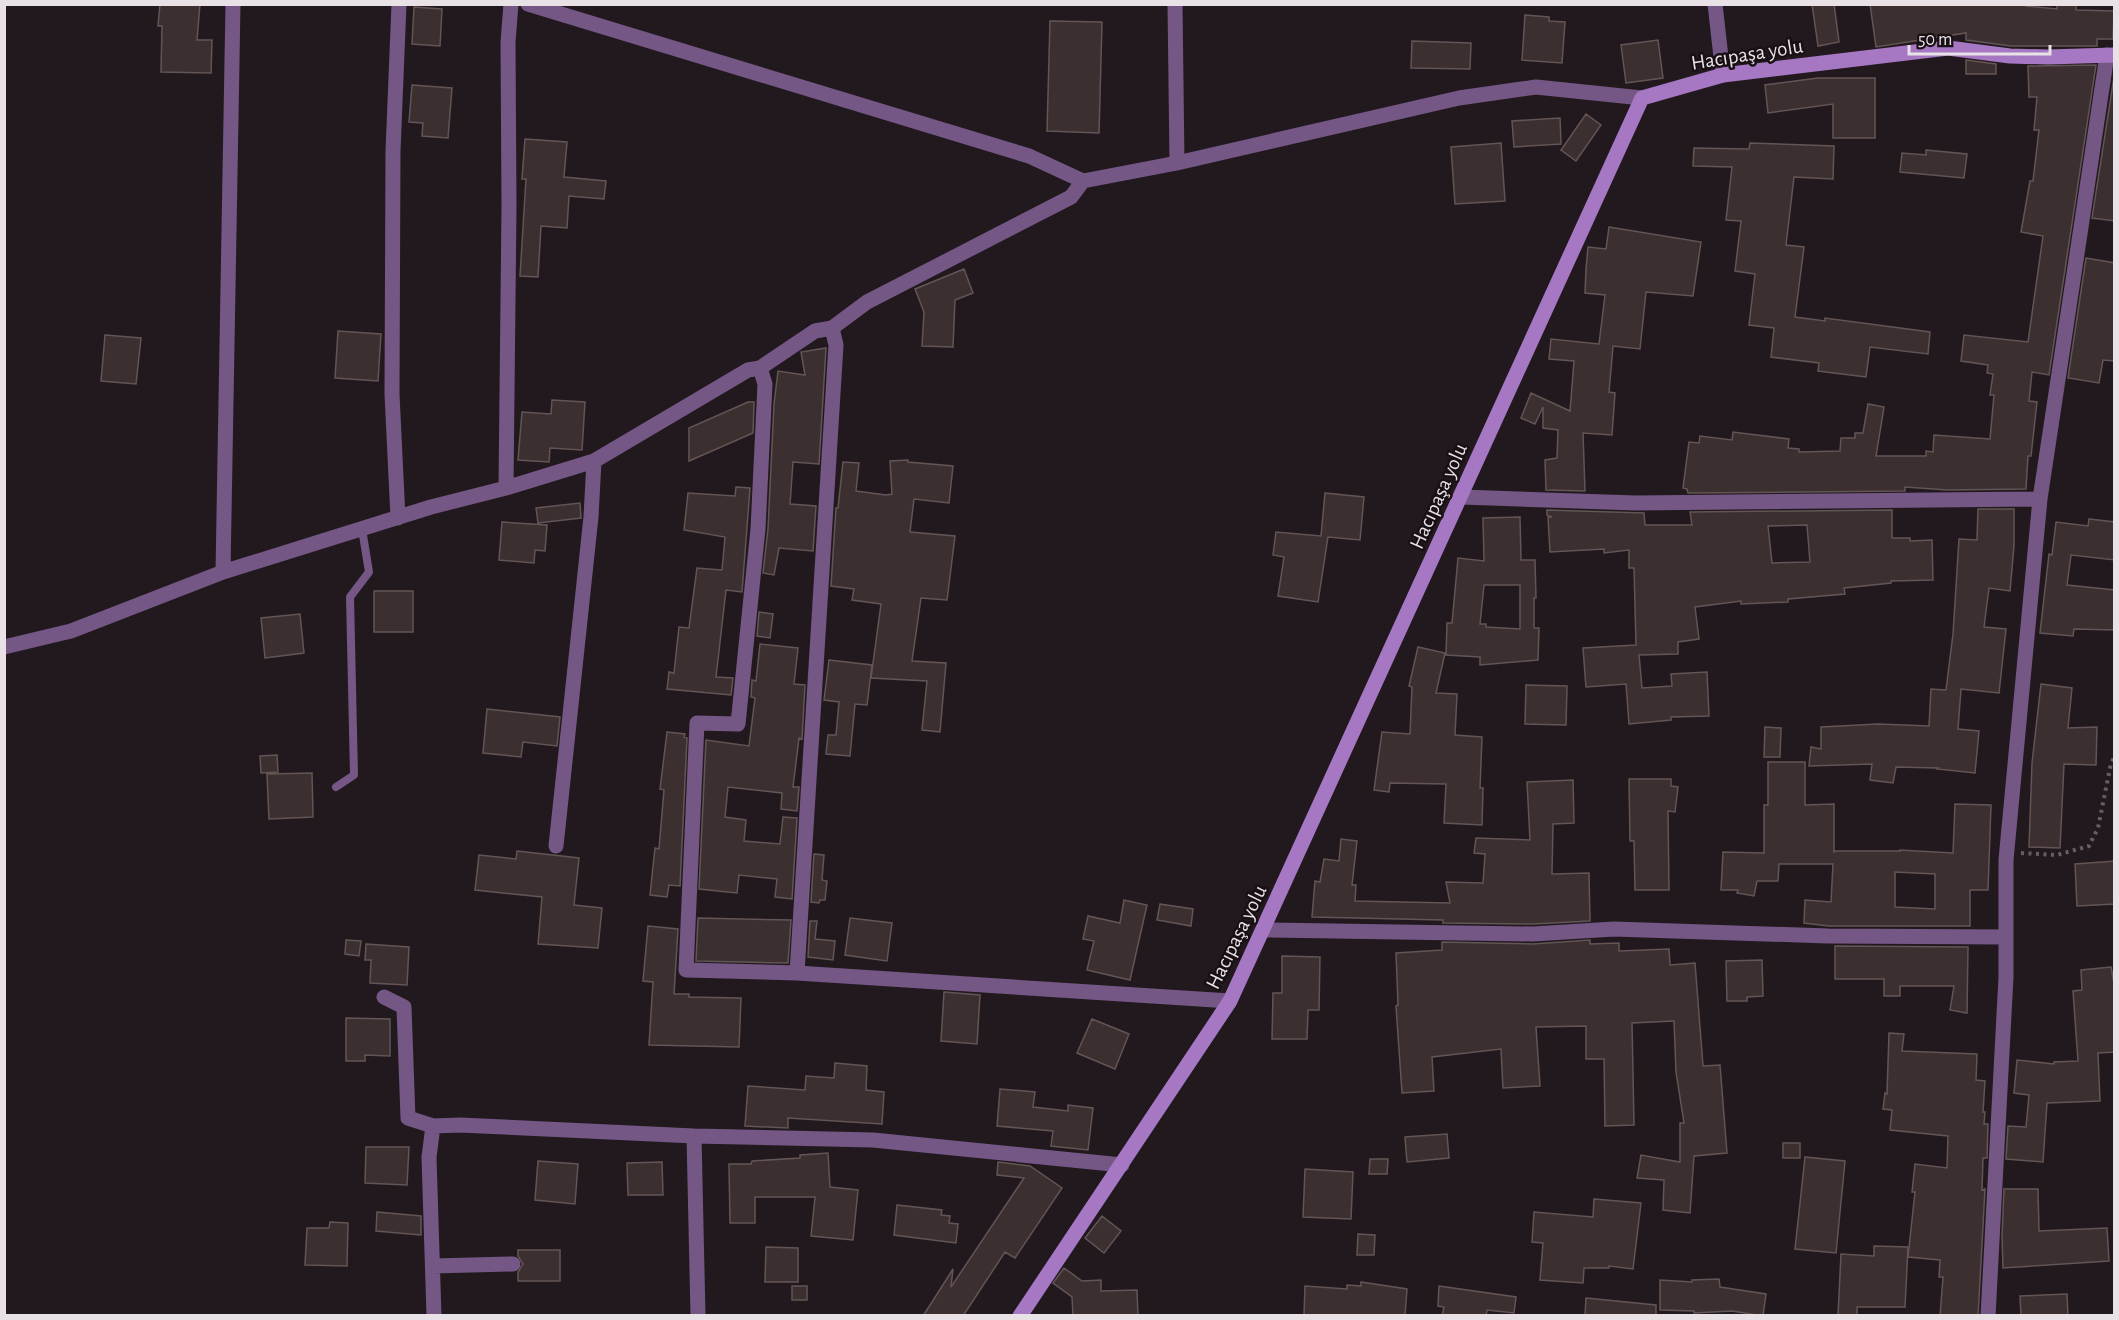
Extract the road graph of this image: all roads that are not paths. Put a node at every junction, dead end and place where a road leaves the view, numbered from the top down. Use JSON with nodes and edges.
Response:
{"nodes":[{"id":1,"x":233,"y":4,"type":"edge"},
{"id":2,"x":399,"y":4,"type":"edge"},
{"id":3,"x":511,"y":4,"type":"edge"},
{"id":4,"x":528,"y":4,"type":"edge"},
{"id":5,"x":1176,"y":4,"type":"edge"},
{"id":6,"x":1715,"y":4,"type":"edge"},
{"id":7,"x":2111,"y":55,"type":"edge"},
{"id":8,"x":1723,"y":75,"type":"junction"},
{"id":9,"x":1642,"y":98,"type":"junction"},
{"id":10,"x":1177,"y":163,"type":"junction"},
{"id":11,"x":1083,"y":181,"type":"junction"},
{"id":12,"x":832,"y":328,"type":"junction"},
{"id":13,"x":760,"y":369,"type":"junction"},
{"id":14,"x":594,"y":461,"type":"junction"},
{"id":15,"x":506,"y":488,"type":"junction"},
{"id":16,"x":1461,"y":497,"type":"junction"},
{"id":17,"x":2040,"y":498,"type":"junction"},
{"id":18,"x":398,"y":518,"type":"junction"},
{"id":19,"x":362,"y":529,"type":"junction"},
{"id":20,"x":223,"y":572,"type":"junction"},
{"id":21,"x":4,"y":647,"type":"edge"},
{"id":22,"x":336,"y":787,"type":"dead end"},
{"id":23,"x":556,"y":846,"type":"dead end"},
{"id":24,"x":1264,"y":930,"type":"junction"},
{"id":25,"x":2006,"y":937,"type":"junction"},
{"id":26,"x":797,"y":973,"type":"junction"},
{"id":27,"x":384,"y":997,"type":"dead end"},
{"id":28,"x":1230,"y":1001,"type":"junction"},
{"id":29,"x":433,"y":1126,"type":"junction"},
{"id":30,"x":694,"y":1136,"type":"junction"},
{"id":31,"x":1122,"y":1165,"type":"junction"},
{"id":32,"x":513,"y":1264,"type":"dead end"},
{"id":33,"x":433,"y":1266,"type":"junction"},
{"id":34,"x":434,"y":1316,"type":"edge"},
{"id":35,"x":698,"y":1316,"type":"edge"},
{"id":36,"x":1020,"y":1316,"type":"edge"},
{"id":37,"x":1988,"y":1316,"type":"edge"}],
"edges":[{"from":1,"to":20,"type":"street"},
{"from":2,"to":18,"type":"street"},
{"from":3,"to":15,"type":"street"},
{"from":4,"to":11,"type":"street"},
{"from":5,"to":10,"type":"street"},
{"from":6,"to":8,"type":"street"},
{"from":7,"to":8,"type":"main road","name":"Hacıpaşa yolu"},
{"from":7,"to":17,"type":"street"},
{"from":8,"to":9,"type":"main road","name":"Hacıpaşa yolu"},
{"from":9,"to":10,"type":"street"},
{"from":9,"to":16,"type":"main road","name":"Hacıpaşa yolu"},
{"from":10,"to":11,"type":"street"},
{"from":11,"to":12,"type":"street"},
{"from":12,"to":13,"type":"street"},
{"from":12,"to":26,"type":"street"},
{"from":13,"to":14,"type":"street"},
{"from":13,"to":26,"type":"street"},
{"from":14,"to":15,"type":"street"},
{"from":14,"to":23,"type":"street"},
{"from":15,"to":18,"type":"street"},
{"from":16,"to":17,"type":"street"},
{"from":16,"to":24,"type":"main road","name":"Hacıpaşa yolu"},
{"from":17,"to":25,"type":"street"},
{"from":18,"to":19,"type":"street"},
{"from":19,"to":20,"type":"street"},
{"from":19,"to":22,"type":"lane"},
{"from":20,"to":21,"type":"street"},
{"from":24,"to":25,"type":"street"},
{"from":24,"to":28,"type":"main road","name":"Hacıpaşa yolu"},
{"from":25,"to":37,"type":"street"},
{"from":26,"to":28,"type":"street"},
{"from":27,"to":29,"type":"street"},
{"from":28,"to":31,"type":"main road","name":"Hacıpaşa yolu"},
{"from":29,"to":30,"type":"street"},
{"from":29,"to":33,"type":"street"},
{"from":30,"to":31,"type":"street"},
{"from":30,"to":35,"type":"street"},
{"from":31,"to":36,"type":"main road","name":"Hacıpaşa yolu"},
{"from":32,"to":33,"type":"street"},
{"from":33,"to":34,"type":"street"}]}
